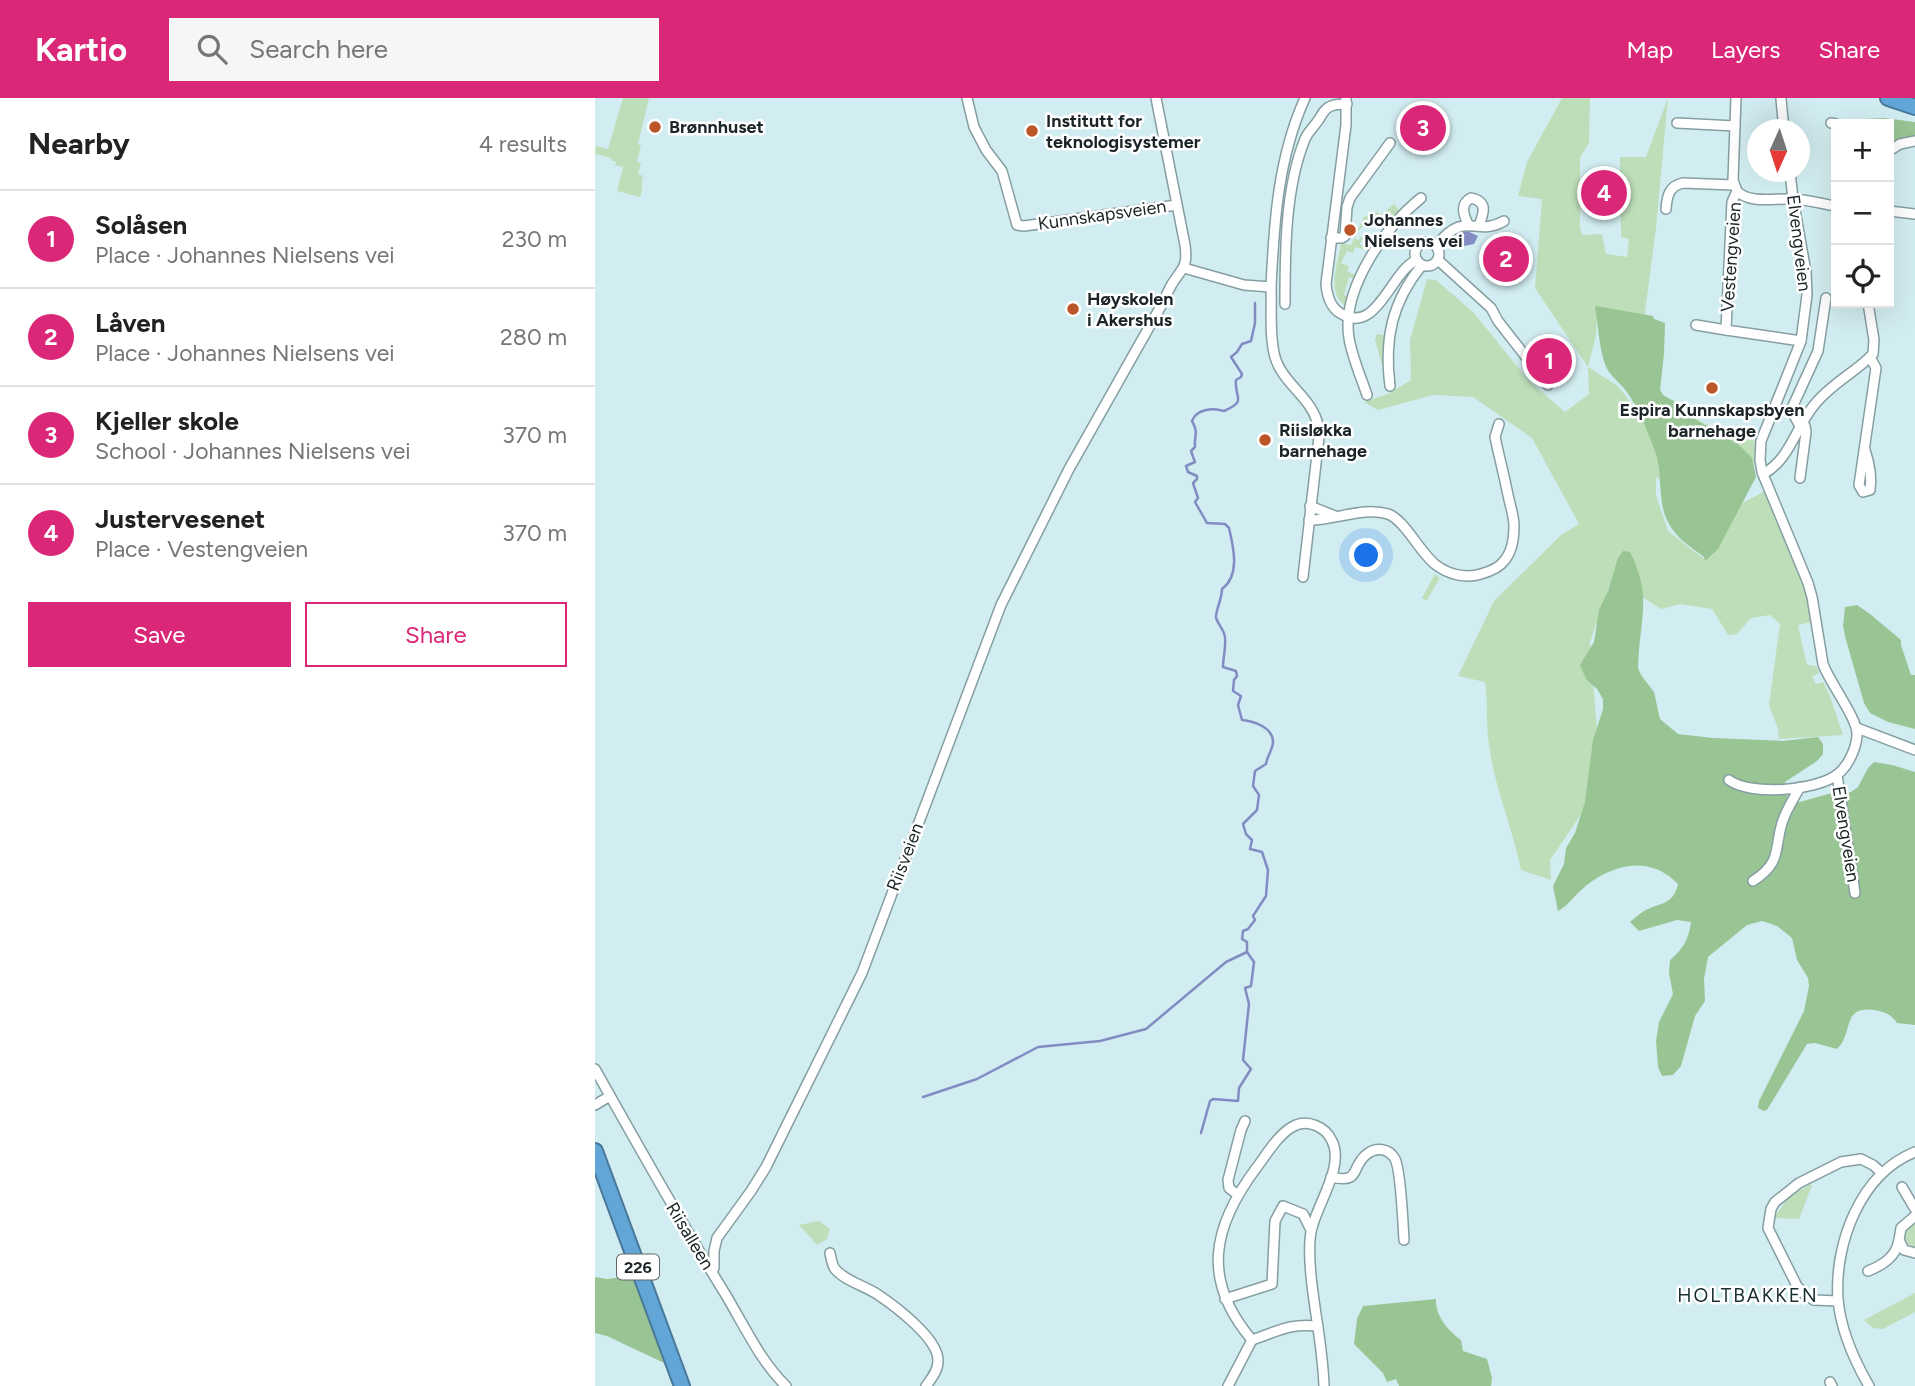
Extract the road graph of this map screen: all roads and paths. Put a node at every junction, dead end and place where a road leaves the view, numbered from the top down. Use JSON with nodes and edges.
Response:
{"nodes":[{"id":1,"x":967,"y":98,"type":"edge"},
{"id":2,"x":1156,"y":98,"type":"edge"},
{"id":3,"x":1305,"y":98,"type":"edge"},
{"id":4,"x":1736,"y":98,"type":"edge"},
{"id":5,"x":1888,"y":98,"type":"edge"},
{"id":6,"x":1781,"y":99,"type":"edge"},
{"id":7,"x":1347,"y":101,"type":"edge"},
{"id":8,"x":1915,"y":107,"type":"edge"},
{"id":9,"x":1783,"y":119,"type":"edge"},
{"id":10,"x":1677,"y":123,"type":"dead end"},
{"id":11,"x":1735,"y":126,"type":"junction"},
{"id":12,"x":1915,"y":141,"type":"edge"},
{"id":13,"x":1390,"y":143,"type":"dead end"},
{"id":14,"x":1894,"y":147,"type":"edge"},
{"id":15,"x":1791,"y":182,"type":"edge"},
{"id":16,"x":1735,"y":188,"type":"junction"},
{"id":17,"x":1793,"y":199,"type":"junction"},
{"id":18,"x":1421,"y":202,"type":"dead end"},
{"id":19,"x":1177,"y":205,"type":"junction"},
{"id":20,"x":1831,"y":205,"type":"edge"},
{"id":21,"x":1666,"y":209,"type":"dead end"},
{"id":22,"x":1894,"y":212,"type":"edge"},
{"id":23,"x":1915,"y":214,"type":"edge"},
{"id":24,"x":1504,"y":221,"type":"dead end"},
{"id":25,"x":1468,"y":224,"type":"junction"},
{"id":26,"x":1479,"y":226,"type":"junction"},
{"id":27,"x":1331,"y":238,"type":"junction"},
{"id":28,"x":1436,"y":246,"type":"junction"},
{"id":29,"x":1437,"y":260,"type":"junction"},
{"id":30,"x":1419,"y":262,"type":"junction"},
{"id":31,"x":1184,"y":268,"type":"junction"},
{"id":32,"x":1271,"y":287,"type":"junction"},
{"id":33,"x":1826,"y":298,"type":"dead end"},
{"id":34,"x":1285,"y":304,"type":"dead end"},
{"id":35,"x":1869,"y":308,"type":"edge"},
{"id":36,"x":1349,"y":316,"type":"junction"},
{"id":37,"x":1696,"y":325,"type":"dead end"},
{"id":38,"x":1726,"y":330,"type":"junction"},
{"id":39,"x":1801,"y":341,"type":"junction"},
{"id":40,"x":1870,"y":357,"type":"junction"},
{"id":41,"x":1548,"y":385,"type":"dead end"},
{"id":42,"x":1390,"y":386,"type":"dead end"},
{"id":43,"x":1367,"y":395,"type":"dead end"},
{"id":44,"x":1499,"y":424,"type":"dead end"},
{"id":45,"x":1801,"y":424,"type":"junction"},
{"id":46,"x":1865,"y":450,"type":"dead end"},
{"id":47,"x":1763,"y":474,"type":"junction"},
{"id":48,"x":1800,"y":478,"type":"dead end"},
{"id":49,"x":1311,"y":506,"type":"junction"},
{"id":50,"x":1335,"y":516,"type":"junction"},
{"id":51,"x":1309,"y":520,"type":"junction"},
{"id":52,"x":1303,"y":577,"type":"dead end"},
{"id":53,"x":1857,"y":728,"type":"junction"},
{"id":54,"x":1915,"y":750,"type":"edge"},
{"id":55,"x":1837,"y":775,"type":"junction"},
{"id":56,"x":1729,"y":780,"type":"dead end"},
{"id":57,"x":1800,"y":787,"type":"junction"},
{"id":58,"x":1753,"y":881,"type":"dead end"},
{"id":59,"x":1855,"y":893,"type":"dead end"},
{"id":60,"x":595,"y":1069,"type":"edge"},
{"id":61,"x":610,"y":1096,"type":"junction"},
{"id":62,"x":595,"y":1105,"type":"edge"},
{"id":63,"x":1245,"y":1121,"type":"dead end"},
{"id":64,"x":595,"y":1151,"type":"edge"},
{"id":65,"x":1915,"y":1152,"type":"edge"},
{"id":66,"x":1882,"y":1173,"type":"junction"},
{"id":67,"x":1331,"y":1177,"type":"junction"},
{"id":68,"x":1902,"y":1187,"type":"dead end"},
{"id":69,"x":1238,"y":1195,"type":"junction"},
{"id":70,"x":1915,"y":1209,"type":"edge"},
{"id":71,"x":1915,"y":1216,"type":"edge"},
{"id":72,"x":1311,"y":1230,"type":"junction"},
{"id":73,"x":1404,"y":1240,"type":"dead end"},
{"id":74,"x":1899,"y":1240,"type":"junction"},
{"id":75,"x":830,"y":1253,"type":"dead end"},
{"id":76,"x":1915,"y":1253,"type":"edge"},
{"id":77,"x":1868,"y":1270,"type":"dead end"},
{"id":78,"x":712,"y":1272,"type":"junction"},
{"id":79,"x":1225,"y":1299,"type":"junction"},
{"id":80,"x":1838,"y":1301,"type":"junction"},
{"id":81,"x":1318,"y":1326,"type":"junction"},
{"id":82,"x":1252,"y":1340,"type":"junction"},
{"id":83,"x":682,"y":1386,"type":"edge"},
{"id":84,"x":786,"y":1386,"type":"edge"},
{"id":85,"x":926,"y":1386,"type":"edge"},
{"id":86,"x":1228,"y":1386,"type":"edge"},
{"id":87,"x":1324,"y":1386,"type":"edge"},
{"id":88,"x":1869,"y":1386,"type":"edge"}],
"edges":[{"from":1,"to":19,"type":"street","name":"Kunnskapsveien"},
{"from":2,"to":19,"type":"street"},
{"from":3,"to":32,"type":"street"},
{"from":4,"to":11,"type":"street","name":"Vestengveien"},
{"from":5,"to":8,"type":"highway"},
{"from":6,"to":9,"type":"street"},
{"from":7,"to":27,"type":"street"},
{"from":7,"to":34,"type":"street"},
{"from":10,"to":11,"type":"street"},
{"from":11,"to":16,"type":"street","name":"Vestengveien"},
{"from":12,"to":14,"type":"street"},
{"from":13,"to":27,"type":"street"},
{"from":15,"to":17,"type":"street","name":"Elvengveien"},
{"from":16,"to":17,"type":"street"},
{"from":16,"to":21,"type":"street","name":"Vestengveien"},
{"from":16,"to":38,"type":"street","name":"Vestengveien"},
{"from":17,"to":20,"type":"street"},
{"from":17,"to":39,"type":"street","name":"Elvengveien"},
{"from":18,"to":36,"type":"street"},
{"from":19,"to":31,"type":"street","name":"Kunnskapsveien"},
{"from":22,"to":23,"type":"street"},
{"from":24,"to":26,"type":"street"},
{"from":25,"to":26,"type":"street"},
{"from":25,"to":26,"type":"street"},
{"from":25,"to":28,"type":"street"},
{"from":27,"to":36,"type":"street"},
{"from":28,"to":29,"type":"street"},
{"from":28,"to":30,"type":"street"},
{"from":29,"to":30,"type":"street"},
{"from":29,"to":41,"type":"street"},
{"from":30,"to":36,"type":"street"},
{"from":30,"to":42,"type":"street"},
{"from":31,"to":32,"type":"street"},
{"from":31,"to":78,"type":"street","name":"Riisveien"},
{"from":32,"to":49,"type":"street"},
{"from":33,"to":45,"type":"street","name":"Elvengveien"},
{"from":35,"to":40,"type":"street"},
{"from":36,"to":43,"type":"street"},
{"from":37,"to":38,"type":"street","name":"Vestengveien"},
{"from":38,"to":39,"type":"street","name":"Vestengveien"},
{"from":39,"to":47,"type":"street","name":"Elvengveien"},
{"from":40,"to":45,"type":"street"},
{"from":40,"to":46,"type":"street"},
{"from":44,"to":50,"type":"street"},
{"from":45,"to":47,"type":"street"},
{"from":45,"to":48,"type":"street","name":"Elvengveien"},
{"from":47,"to":53,"type":"street","name":"Elvengveien"},
{"from":49,"to":50,"type":"street"},
{"from":49,"to":51,"type":"street"},
{"from":50,"to":51,"type":"street"},
{"from":51,"to":52,"type":"street"},
{"from":53,"to":54,"type":"street"},
{"from":53,"to":55,"type":"street","name":"Elvengveien"},
{"from":55,"to":57,"type":"street","name":"Elvengveien"},
{"from":55,"to":59,"type":"street","name":"Elvengveien"},
{"from":56,"to":57,"type":"street","name":"Elvengveien"},
{"from":57,"to":58,"type":"street"},
{"from":60,"to":61,"type":"street","name":"Riisalleen"},
{"from":61,"to":62,"type":"street"},
{"from":61,"to":78,"type":"street","name":"Riisalleen"},
{"from":63,"to":69,"type":"street"},
{"from":64,"to":83,"type":"highway","number":"226"},
{"from":65,"to":66,"type":"street"},
{"from":66,"to":80,"type":"street"},
{"from":66,"to":80,"type":"street"},
{"from":67,"to":69,"type":"street"},
{"from":67,"to":72,"type":"street"},
{"from":67,"to":73,"type":"street"},
{"from":68,"to":70,"type":"street"},
{"from":69,"to":79,"type":"street"},
{"from":71,"to":74,"type":"street"},
{"from":72,"to":79,"type":"street"},
{"from":72,"to":81,"type":"street"},
{"from":74,"to":76,"type":"street"},
{"from":74,"to":77,"type":"street"},
{"from":75,"to":85,"type":"street"},
{"from":78,"to":84,"type":"street","name":"Riisalleen"},
{"from":79,"to":82,"type":"street"},
{"from":80,"to":88,"type":"street"},
{"from":81,"to":82,"type":"street"},
{"from":81,"to":87,"type":"street"},
{"from":82,"to":86,"type":"street"}]}
